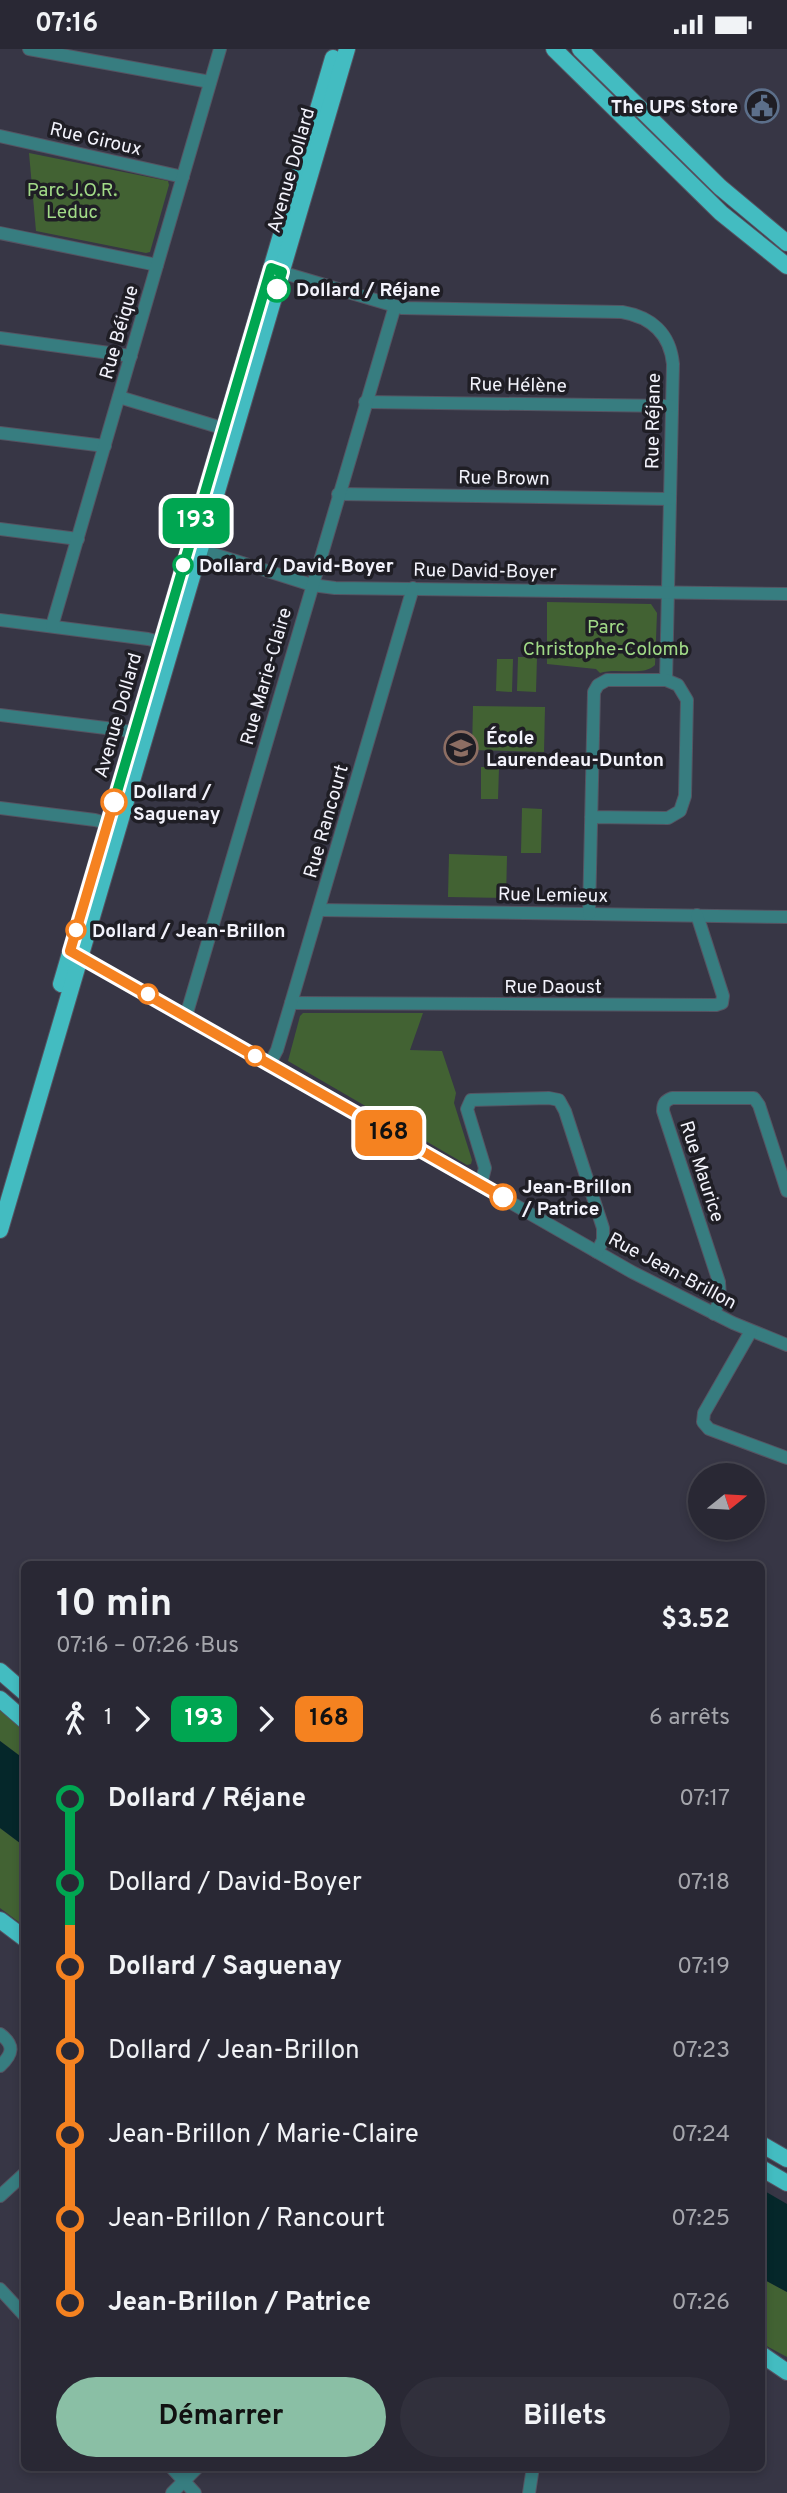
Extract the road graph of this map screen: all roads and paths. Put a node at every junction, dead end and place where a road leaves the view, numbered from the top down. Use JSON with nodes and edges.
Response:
{"nodes":[{"id":1,"x":29,"y":49,"type":"edge"},
{"id":2,"x":220,"y":49,"type":"edge"},
{"id":3,"x":335,"y":49,"type":"edge"},
{"id":4,"x":346,"y":49,"type":"edge"},
{"id":5,"x":554,"y":49,"type":"edge"},
{"id":6,"x":580,"y":49,"type":"edge"},
{"id":7,"x":210,"y":82,"type":"junction"},
{"id":8,"x":0,"y":136,"type":"edge"},
{"id":9,"x":183,"y":177,"type":"junction"},
{"id":10,"x":0,"y":233,"type":"edge"},
{"id":11,"x":787,"y":243,"type":"edge"},
{"id":12,"x":157,"y":265,"type":"junction"},
{"id":13,"x":787,"y":266,"type":"edge"},
{"id":14,"x":276,"y":270,"type":"junction"},
{"id":15,"x":395,"y":306,"type":"junction"},
{"id":16,"x":0,"y":338,"type":"edge"},
{"id":17,"x":131,"y":356,"type":"junction"},
{"id":18,"x":119,"y":397,"type":"junction"},
{"id":19,"x":365,"y":402,"type":"junction"},
{"id":20,"x":671,"y":406,"type":"junction"},
{"id":21,"x":229,"y":430,"type":"junction"},
{"id":22,"x":0,"y":433,"type":"edge"},
{"id":23,"x":105,"y":446,"type":"junction"},
{"id":24,"x":338,"y":494,"type":"junction"},
{"id":25,"x":670,"y":499,"type":"junction"},
{"id":26,"x":0,"y":529,"type":"edge"},
{"id":27,"x":78,"y":539,"type":"junction"},
{"id":28,"x":195,"y":548,"type":"junction"},
{"id":29,"x":312,"y":585,"type":"junction"},
{"id":30,"x":413,"y":589,"type":"junction"},
{"id":31,"x":668,"y":593,"type":"junction"},
{"id":32,"x":787,"y":594,"type":"edge"},
{"id":33,"x":0,"y":620,"type":"edge"},
{"id":34,"x":52,"y":626,"type":"junction"},
{"id":35,"x":167,"y":643,"type":"junction"},
{"id":36,"x":666,"y":680,"type":"junction"},
{"id":37,"x":0,"y":715,"type":"edge"},
{"id":38,"x":140,"y":734,"type":"junction"},
{"id":39,"x":0,"y":809,"type":"edge"},
{"id":40,"x":591,"y":817,"type":"junction"},
{"id":41,"x":113,"y":825,"type":"junction"},
{"id":42,"x":319,"y":910,"type":"junction"},
{"id":43,"x":589,"y":914,"type":"junction"},
{"id":44,"x":697,"y":915,"type":"junction"},
{"id":45,"x":787,"y":917,"type":"edge"},
{"id":46,"x":76,"y":953,"type":"junction"},
{"id":47,"x":291,"y":1003,"type":"junction"},
{"id":48,"x":186,"y":1016,"type":"junction"},
{"id":49,"x":271,"y":1063,"type":"junction"},
{"id":50,"x":481,"y":1184,"type":"junction"},
{"id":51,"x":787,"y":1191,"type":"edge"},
{"id":52,"x":0,"y":1192,"type":"edge"},
{"id":53,"x":0,"y":1230,"type":"edge"},
{"id":54,"x":597,"y":1252,"type":"junction"},
{"id":55,"x":714,"y":1314,"type":"junction"},
{"id":56,"x":751,"y":1331,"type":"junction"},
{"id":57,"x":787,"y":1345,"type":"edge"},
{"id":58,"x":787,"y":1458,"type":"edge"},
{"id":59,"x":0,"y":1671,"type":"edge"},
{"id":60,"x":21,"y":1689,"type":"edge"},
{"id":61,"x":0,"y":1699,"type":"edge"},
{"id":62,"x":21,"y":1717,"type":"edge"},
{"id":63,"x":0,"y":1920,"type":"edge"},
{"id":64,"x":21,"y":1936,"type":"edge"},
{"id":65,"x":0,"y":2034,"type":"edge"},
{"id":66,"x":0,"y":2066,"type":"edge"},
{"id":67,"x":765,"y":2146,"type":"edge"},
{"id":68,"x":787,"y":2159,"type":"edge"},
{"id":69,"x":765,"y":2170,"type":"edge"},
{"id":70,"x":21,"y":2177,"type":"edge"},
{"id":71,"x":787,"y":2183,"type":"edge"},
{"id":72,"x":0,"y":2196,"type":"edge"},
{"id":73,"x":0,"y":2289,"type":"edge"},
{"id":74,"x":21,"y":2309,"type":"edge"},
{"id":75,"x":773,"y":2359,"type":"edge"},
{"id":76,"x":787,"y":2372,"type":"edge"},
{"id":77,"x":174,"y":2471,"type":"edge"},
{"id":78,"x":194,"y":2471,"type":"edge"},
{"id":79,"x":532,"y":2471,"type":"edge"},
{"id":80,"x":184,"y":2481,"type":"junction"},
{"id":81,"x":172,"y":2493,"type":"edge"},
{"id":82,"x":195,"y":2493,"type":"edge"},
{"id":83,"x":528,"y":2493,"type":"edge"}],
"edges":[{"from":1,"to":7,"type":"street"},
{"from":2,"to":7,"type":"street","name":"Rue Béique"},
{"from":3,"to":14,"type":"main road","name":"Avenue Dollard"},
{"from":4,"to":14,"type":"main road","name":"Avenue Dollard"},
{"from":5,"to":13,"type":"main road"},
{"from":6,"to":11,"type":"main road"},
{"from":7,"to":9,"type":"street","name":"Rue Béique"},
{"from":8,"to":9,"type":"street","name":"Rue Giroux"},
{"from":9,"to":12,"type":"street","name":"Rue Béique"},
{"from":10,"to":12,"type":"street"},
{"from":12,"to":17,"type":"street","name":"Rue Béique"},
{"from":14,"to":15,"type":"street","name":"Rue Réjane"},
{"from":14,"to":21,"type":"main road","name":"Avenue Dollard"},
{"from":15,"to":19,"type":"street","name":"Rue Marie-Claire"},
{"from":15,"to":20,"type":"street","name":"Rue Réjane"},
{"from":16,"to":17,"type":"street"},
{"from":17,"to":18,"type":"street","name":"Rue Béique"},
{"from":18,"to":21,"type":"street"},
{"from":18,"to":23,"type":"street","name":"Rue Béique"},
{"from":19,"to":20,"type":"street","name":"Rue Hélène"},
{"from":19,"to":24,"type":"street","name":"Rue Marie-Claire"},
{"from":20,"to":25,"type":"street","name":"Rue Réjane"},
{"from":21,"to":28,"type":"main road","name":"Avenue Dollard"},
{"from":22,"to":23,"type":"street"},
{"from":23,"to":27,"type":"street","name":"Rue Béique"},
{"from":24,"to":25,"type":"street","name":"Rue Brown"},
{"from":24,"to":29,"type":"street","name":"Rue Marie-Claire"},
{"from":25,"to":31,"type":"street","name":"Rue Réjane"},
{"from":26,"to":27,"type":"street"},
{"from":27,"to":34,"type":"street","name":"Rue Béique"},
{"from":28,"to":29,"type":"street","name":"Rue David-Boyer"},
{"from":28,"to":35,"type":"main road","name":"Avenue Dollard"},
{"from":29,"to":30,"type":"street","name":"Rue David-Boyer"},
{"from":29,"to":48,"type":"street","name":"Rue Marie-Claire"},
{"from":30,"to":31,"type":"street","name":"Rue David-Boyer"},
{"from":30,"to":42,"type":"street","name":"Rue Rancourt"},
{"from":31,"to":32,"type":"street","name":"Rue David-Boyer"},
{"from":31,"to":36,"type":"street","name":"Rue Réjane"},
{"from":33,"to":34,"type":"street"},
{"from":34,"to":35,"type":"street"},
{"from":35,"to":38,"type":"main road","name":"Avenue Dollard"},
{"from":36,"to":40,"type":"street"},
{"from":36,"to":40,"type":"street"},
{"from":37,"to":38,"type":"street"},
{"from":38,"to":41,"type":"main road","name":"Avenue Dollard"},
{"from":39,"to":41,"type":"street"},
{"from":40,"to":43,"type":"street"},
{"from":41,"to":46,"type":"main road","name":"Avenue Dollard"},
{"from":42,"to":43,"type":"street","name":"Rue Lemieux"},
{"from":42,"to":47,"type":"street","name":"Rue Rancourt"},
{"from":43,"to":44,"type":"street","name":"Rue Lemieux"},
{"from":44,"to":45,"type":"street","name":"Rue Lemieux"},
{"from":44,"to":47,"type":"street","name":"Rue Daoust"},
{"from":46,"to":48,"type":"street","name":"Rue Jean-Brillon"},
{"from":46,"to":52,"type":"main road","name":"Avenue Dollard"},
{"from":46,"to":53,"type":"main road","name":"Avenue Dollard"},
{"from":47,"to":49,"type":"street","name":"Rue Rancourt"},
{"from":48,"to":49,"type":"street","name":"Rue Jean-Brillon"},
{"from":49,"to":50,"type":"street","name":"Rue Jean-Brillon"},
{"from":50,"to":54,"type":"street","name":"Rue Jean-Brillon"},
{"from":50,"to":54,"type":"street"},
{"from":51,"to":55,"type":"street","name":"Rue Maurice"},
{"from":54,"to":55,"type":"street","name":"Rue Jean-Brillon"},
{"from":55,"to":56,"type":"street","name":"Rue Jean-Brillon"},
{"from":56,"to":57,"type":"street","name":"Rue Jean-Brillon"},
{"from":56,"to":58,"type":"street"},
{"from":59,"to":60,"type":"main road"},
{"from":61,"to":62,"type":"main road"},
{"from":63,"to":64,"type":"main road"},
{"from":65,"to":66,"type":"street"},
{"from":67,"to":68,"type":"main road"},
{"from":69,"to":71,"type":"main road"},
{"from":70,"to":72,"type":"street"},
{"from":73,"to":74,"type":"street"},
{"from":75,"to":76,"type":"main road"},
{"from":77,"to":80,"type":"street"},
{"from":78,"to":80,"type":"street"},
{"from":79,"to":83,"type":"street"},
{"from":80,"to":81,"type":"street"},
{"from":80,"to":82,"type":"street"}]}
